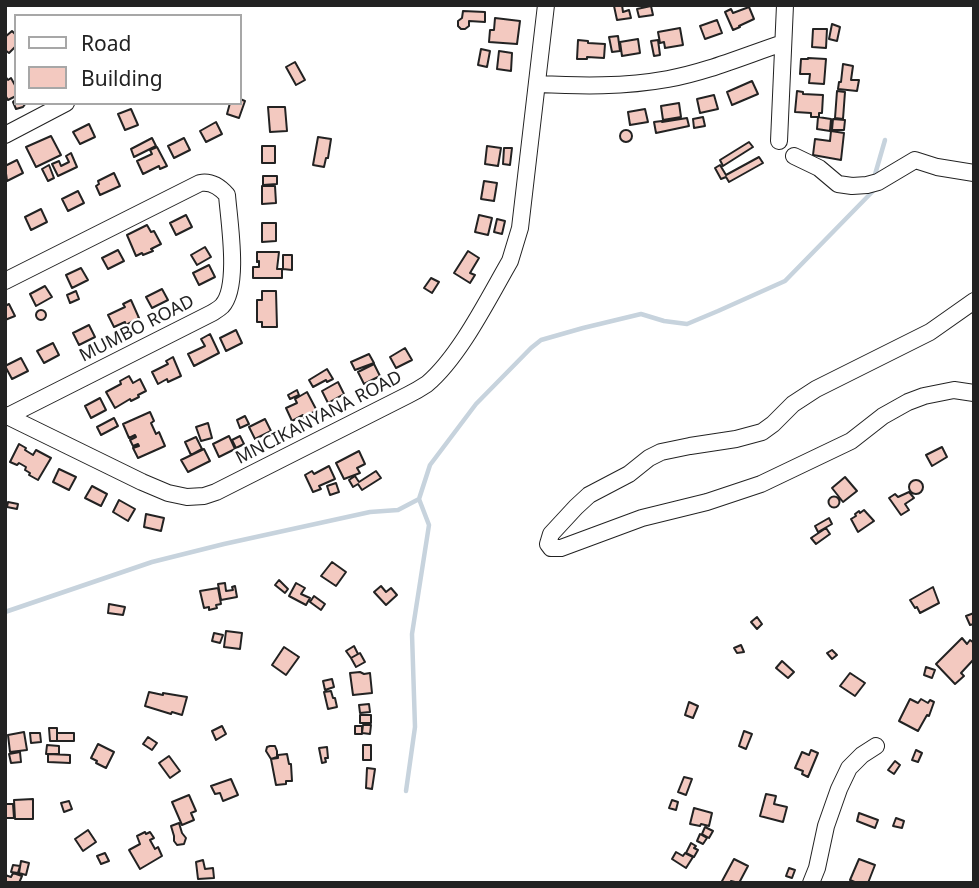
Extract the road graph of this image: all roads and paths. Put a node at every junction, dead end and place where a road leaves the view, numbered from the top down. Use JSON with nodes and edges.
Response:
{"nodes":[{"id":1,"x":547,"y":5,"type":"edge"},
{"id":2,"x":785,"y":5,"type":"edge"},
{"id":3,"x":782,"y":44,"type":"junction"},
{"id":4,"x":537,"y":85,"type":"junction"},
{"id":5,"x":62,"y":105,"type":"edge"},
{"id":6,"x":5,"y":135,"type":"edge"},
{"id":7,"x":779,"y":141,"type":"dead end"},
{"id":8,"x":794,"y":156,"type":"dead end"},
{"id":9,"x":974,"y":173,"type":"edge"},
{"id":10,"x":5,"y":281,"type":"edge"},
{"id":11,"x":974,"y":301,"type":"edge"},
{"id":12,"x":974,"y":393,"type":"edge"},
{"id":13,"x":6,"y":415,"type":"edge"},
{"id":14,"x":876,"y":746,"type":"dead end"},
{"id":15,"x":811,"y":883,"type":"edge"}],
"edges":[{"from":1,"to":4,"type":"street","name":"MNCIKANYANA ROAD"},
{"from":2,"to":3,"type":"street"},
{"from":3,"to":4,"type":"street"},
{"from":3,"to":7,"type":"street"},
{"from":4,"to":13,"type":"street","name":"MNCIKANYANA ROAD"},
{"from":5,"to":6,"type":"street"},
{"from":8,"to":9,"type":"street"},
{"from":10,"to":13,"type":"street","name":"MUMBO ROAD"},
{"from":11,"to":12,"type":"street"},
{"from":14,"to":15,"type":"street"}]}
